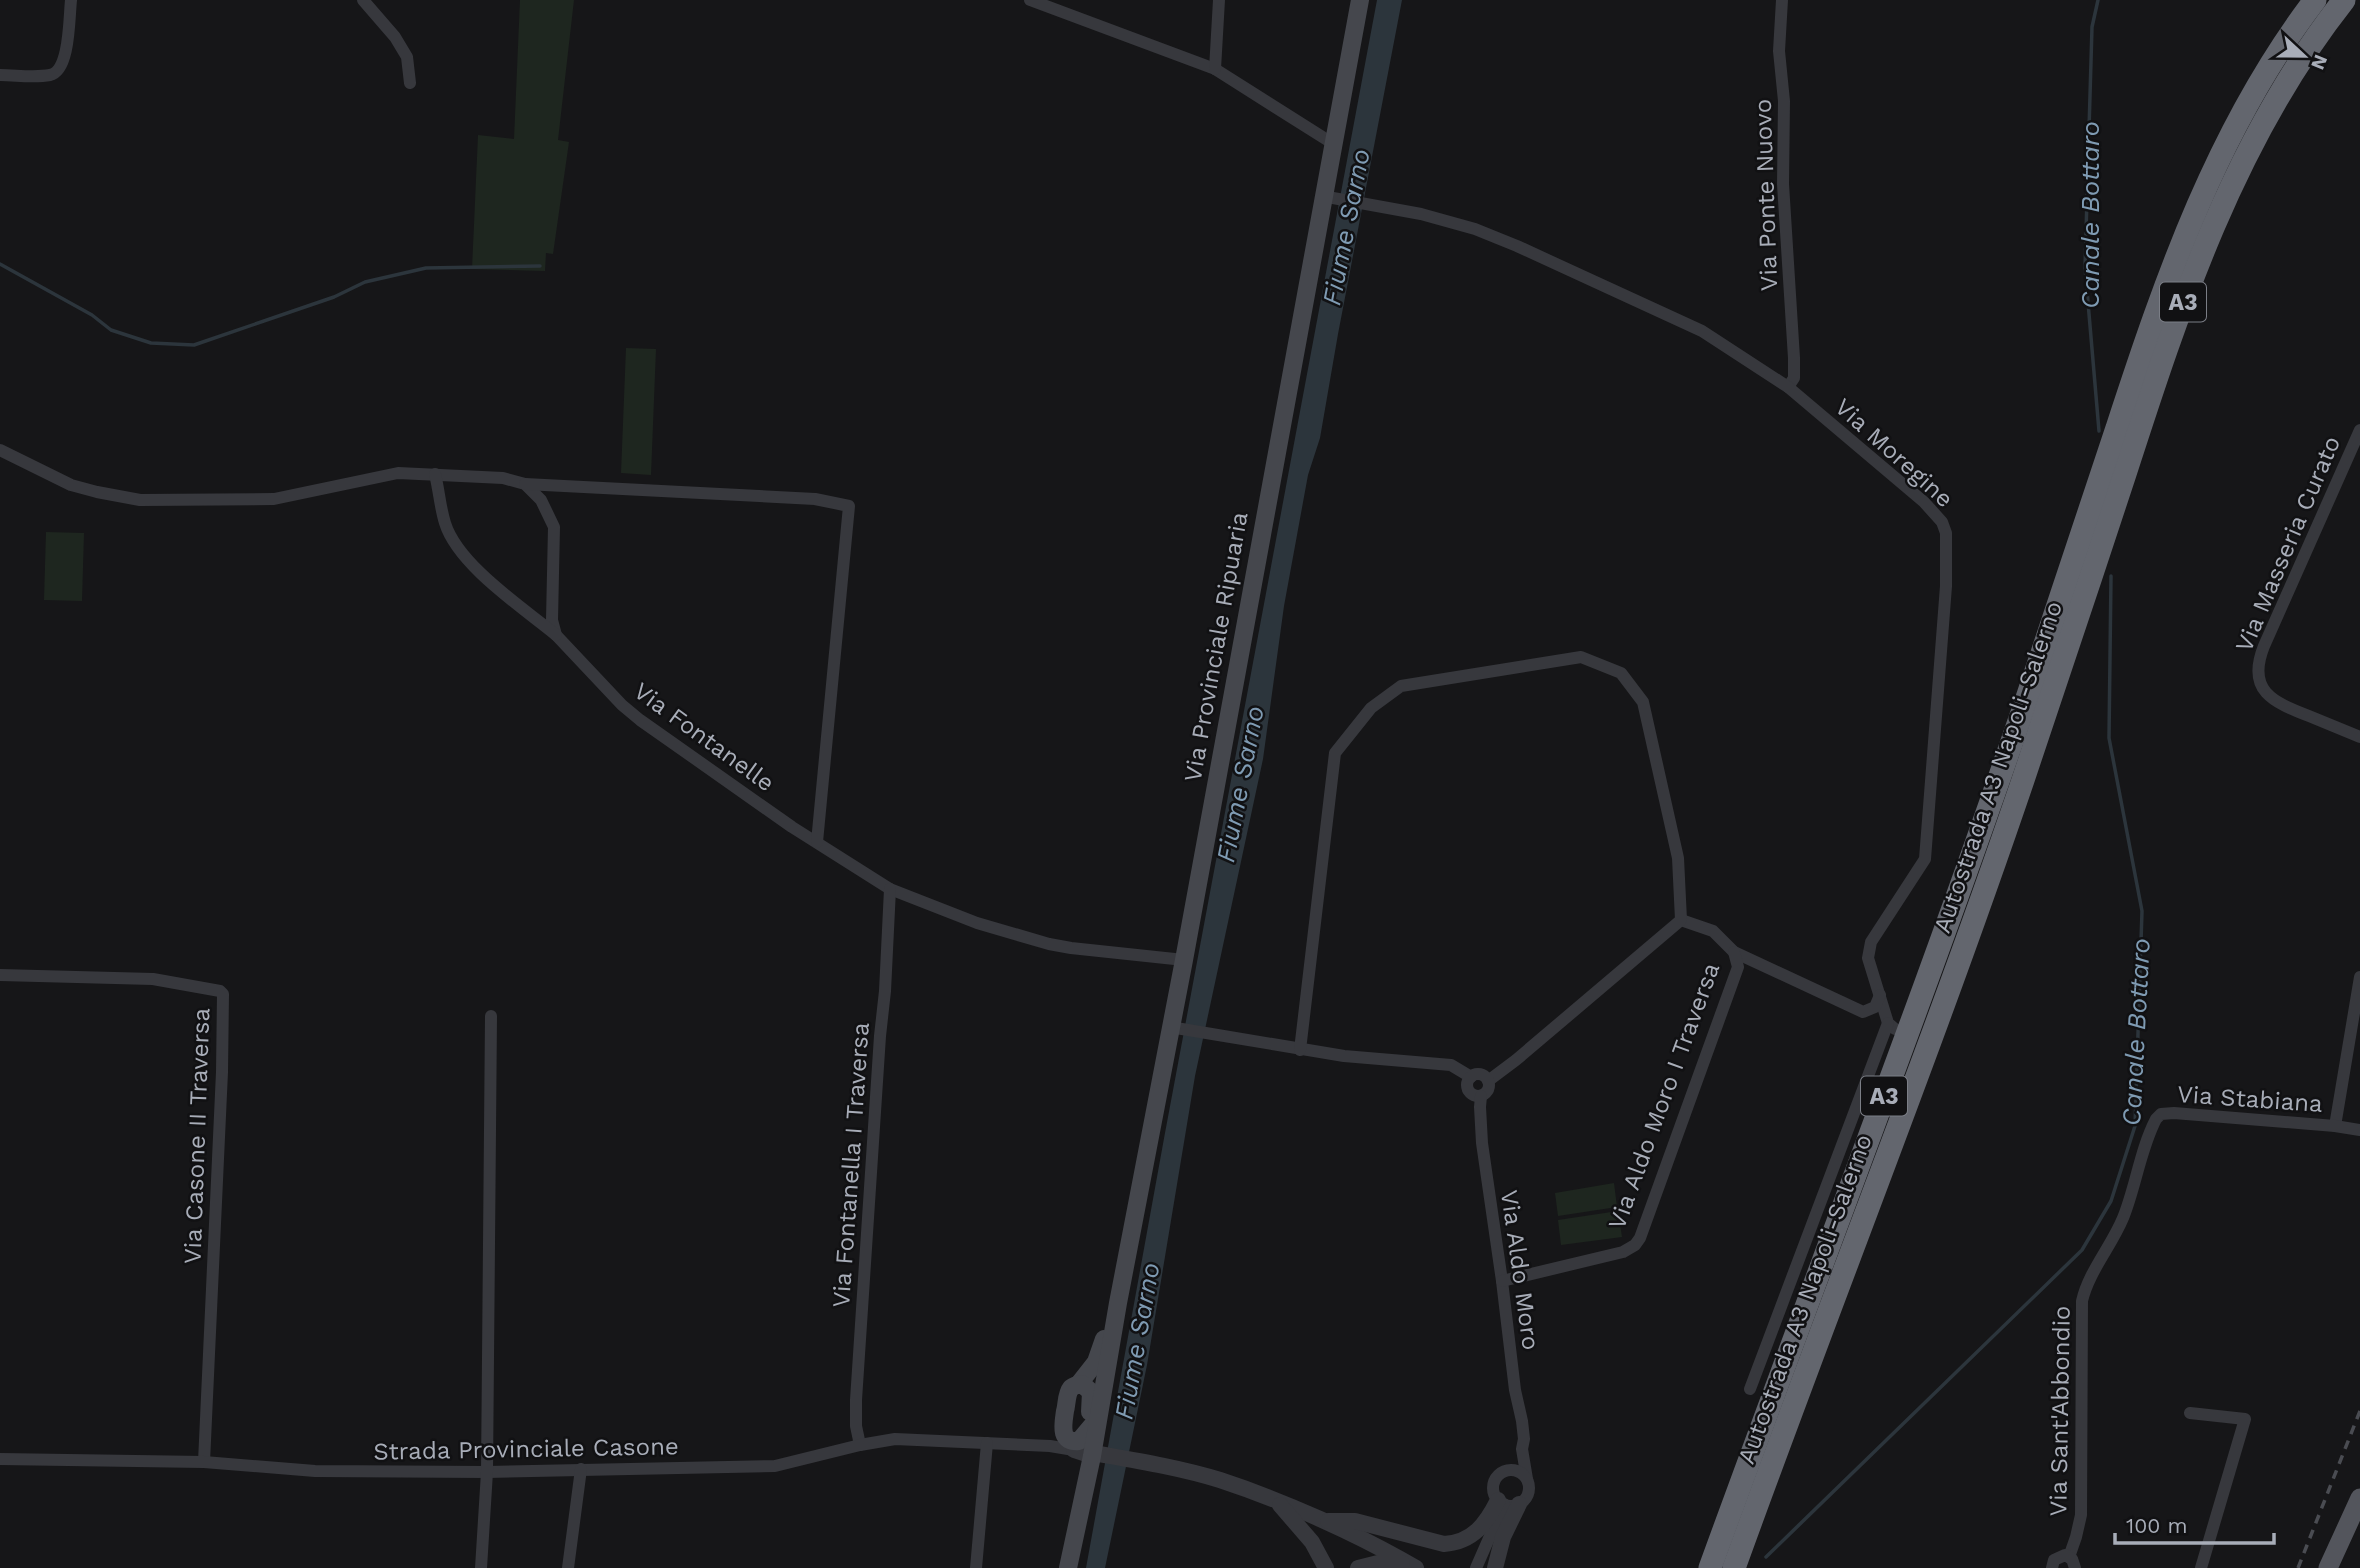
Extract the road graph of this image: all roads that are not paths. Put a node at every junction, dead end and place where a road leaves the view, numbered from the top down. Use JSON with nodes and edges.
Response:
{"nodes":[{"id":1,"x":71,"y":0,"type":"edge"},
{"id":2,"x":363,"y":0,"type":"edge"},
{"id":3,"x":1030,"y":0,"type":"edge"},
{"id":4,"x":1219,"y":0,"type":"edge"},
{"id":5,"x":1360,"y":0,"type":"edge"},
{"id":6,"x":1782,"y":0,"type":"edge"},
{"id":7,"x":2301,"y":0,"type":"edge"},
{"id":8,"x":2315,"y":0,"type":"edge"},
{"id":9,"x":2344,"y":0,"type":"edge"},
{"id":10,"x":1215,"y":69,"type":"junction"},
{"id":11,"x":0,"y":75,"type":"edge"},
{"id":12,"x":410,"y":83,"type":"dead end"},
{"id":13,"x":2237,"y":122,"type":"junction"},
{"id":14,"x":1332,"y":143,"type":"junction"},
{"id":15,"x":1322,"y":196,"type":"junction"},
{"id":16,"x":1787,"y":387,"type":"junction"},
{"id":17,"x":2360,"y":430,"type":"edge"},
{"id":18,"x":0,"y":450,"type":"edge"},
{"id":19,"x":435,"y":474,"type":"junction"},
{"id":20,"x":525,"y":484,"type":"junction"},
{"id":21,"x":556,"y":635,"type":"junction"},
{"id":22,"x":2360,"y":737,"type":"edge"},
{"id":23,"x":817,"y":842,"type":"junction"},
{"id":24,"x":890,"y":889,"type":"junction"},
{"id":25,"x":1681,"y":920,"type":"junction"},
{"id":26,"x":1734,"y":953,"type":"junction"},
{"id":27,"x":1184,"y":960,"type":"junction"},
{"id":28,"x":0,"y":975,"type":"edge"},
{"id":29,"x":2360,"y":977,"type":"edge"},
{"id":30,"x":1880,"y":995,"type":"junction"},
{"id":31,"x":491,"y":1016,"type":"dead end"},
{"id":32,"x":1174,"y":1027,"type":"junction"},
{"id":33,"x":1300,"y":1049,"type":"junction"},
{"id":34,"x":1471,"y":1077,"type":"junction"},
{"id":35,"x":1488,"y":1081,"type":"junction"},
{"id":36,"x":1481,"y":1096,"type":"junction"},
{"id":37,"x":2161,"y":1114,"type":"joint"},
{"id":38,"x":2336,"y":1126,"type":"junction"},
{"id":39,"x":2360,"y":1130,"type":"edge"},
{"id":40,"x":1502,"y":1281,"type":"junction"},
{"id":41,"x":1118,"y":1303,"type":"junction"},
{"id":42,"x":1078,"y":1385,"type":"junction"},
{"id":43,"x":1750,"y":1389,"type":"dead end"},
{"id":44,"x":1092,"y":1396,"type":"junction"},
{"id":45,"x":2190,"y":1413,"type":"dead end"},
{"id":46,"x":1097,"y":1418,"type":"junction"},
{"id":47,"x":987,"y":1443,"type":"junction"},
{"id":48,"x":1078,"y":1444,"type":"junction"},
{"id":49,"x":860,"y":1445,"type":"junction"},
{"id":50,"x":1522,"y":1448,"type":"junction"},
{"id":51,"x":0,"y":1459,"type":"edge"},
{"id":52,"x":204,"y":1462,"type":"junction"},
{"id":53,"x":581,"y":1469,"type":"junction"},
{"id":54,"x":486,"y":1472,"type":"junction"},
{"id":55,"x":1502,"y":1472,"type":"junction"},
{"id":56,"x":1527,"y":1479,"type":"junction"},
{"id":57,"x":2360,"y":1499,"type":"edge"},
{"id":58,"x":1279,"y":1503,"type":"junction"},
{"id":59,"x":1507,"y":1503,"type":"junction"},
{"id":60,"x":1324,"y":1521,"type":"junction"},
{"id":61,"x":2072,"y":1562,"type":"edge"},
{"id":62,"x":1412,"y":1566,"type":"edge"},
{"id":63,"x":481,"y":1568,"type":"edge"},
{"id":64,"x":568,"y":1568,"type":"edge"},
{"id":65,"x":976,"y":1568,"type":"edge"},
{"id":66,"x":1068,"y":1568,"type":"edge"},
{"id":67,"x":1326,"y":1568,"type":"edge"},
{"id":68,"x":1358,"y":1568,"type":"edge"},
{"id":69,"x":1476,"y":1568,"type":"edge"},
{"id":70,"x":1495,"y":1568,"type":"edge"},
{"id":71,"x":1710,"y":1568,"type":"edge"},
{"id":72,"x":1734,"y":1568,"type":"edge"},
{"id":73,"x":2052,"y":1568,"type":"edge"},
{"id":74,"x":2201,"y":1568,"type":"edge"},
{"id":75,"x":2328,"y":1568,"type":"edge"}],
"edges":[{"from":1,"to":11,"type":"street"},
{"from":2,"to":12,"type":"street"},
{"from":3,"to":10,"type":"street"},
{"from":4,"to":10,"type":"street"},
{"from":5,"to":14,"type":"main road","name":"Via Provinciale Ripuaria"},
{"from":6,"to":16,"type":"street","name":"Via Ponte Nuovo"},
{"from":7,"to":13,"type":"highway"},
{"from":8,"to":13,"type":"highway","name":"Autostrada A3 Napoli-Salerno","number":"A3"},
{"from":9,"to":72,"type":"highway","name":"Autostrada A3 Napoli-Salerno","number":"A3"},
{"from":10,"to":14,"type":"street"},
{"from":13,"to":71,"type":"highway","name":"Autostrada A3 Napoli-Salerno","number":"A3"},
{"from":14,"to":15,"type":"main road","name":"Via Provinciale Ripuaria"},
{"from":15,"to":16,"type":"street","name":"Via Moregine"},
{"from":15,"to":27,"type":"main road","name":"Via Provinciale Ripuaria"},
{"from":16,"to":30,"type":"street","name":"Via Moregine"},
{"from":17,"to":22,"type":"street","name":"Via Masseria Curato"},
{"from":18,"to":19,"type":"street"},
{"from":19,"to":20,"type":"street"},
{"from":19,"to":21,"type":"street","name":"Via Fontanelle"},
{"from":20,"to":21,"type":"street"},
{"from":20,"to":23,"type":"street"},
{"from":21,"to":23,"type":"street","name":"Via Fontanelle"},
{"from":23,"to":24,"type":"street","name":"Via Fontanelle"},
{"from":24,"to":27,"type":"street","name":"Via Fontanelle"},
{"from":24,"to":49,"type":"street","name":"Via Fontanella I Traversa"},
{"from":25,"to":26,"type":"street"},
{"from":25,"to":33,"type":"street"},
{"from":25,"to":35,"type":"street"},
{"from":26,"to":30,"type":"street"},
{"from":26,"to":40,"type":"street","name":"Via Aldo Moro I Traversa"},
{"from":27,"to":32,"type":"main road","name":"Via Provinciale Ripuaria"},
{"from":28,"to":52,"type":"street","name":"Via Casone II Traversa"},
{"from":29,"to":38,"type":"street","name":"Via Stabiana"},
{"from":30,"to":43,"type":"street","name":"Via Moregine"},
{"from":31,"to":54,"type":"street"},
{"from":32,"to":33,"type":"street"},
{"from":32,"to":41,"type":"main road","name":"Via Provinciale Ripuaria"},
{"from":33,"to":34,"type":"street"},
{"from":34,"to":35,"type":"street"},
{"from":34,"to":36,"type":"street"},
{"from":35,"to":36,"type":"street"},
{"from":36,"to":40,"type":"street","name":"Via Aldo Moro"},
{"from":37,"to":38,"type":"street","name":"Via Stabiana"},
{"from":37,"to":61,"type":"street","name":"Via Sant'Abbondio"},
{"from":38,"to":39,"type":"street","name":"Via Stabiana"},
{"from":40,"to":50,"type":"street","name":"Via Aldo Moro"},
{"from":41,"to":42,"type":"main road","name":"Via Provinciale Ripuaria"},
{"from":41,"to":46,"type":"main road","name":"Via Provinciale Ripuaria"},
{"from":42,"to":44,"type":"main road"},
{"from":42,"to":48,"type":"main road","name":"Via Provinciale Ripuaria"},
{"from":44,"to":46,"type":"main road"},
{"from":44,"to":48,"type":"main road","name":"Via Provinciale Ripuaria"},
{"from":45,"to":74,"type":"street"},
{"from":46,"to":48,"type":"main road"},
{"from":47,"to":48,"type":"street","name":"Strada Provinciale Casone"},
{"from":47,"to":49,"type":"street","name":"Strada Provinciale Casone"},
{"from":47,"to":65,"type":"street"},
{"from":48,"to":58,"type":"street"},
{"from":48,"to":66,"type":"main road","name":"Via Provinciale Ripuaria"},
{"from":49,"to":53,"type":"street","name":"Strada Provinciale Casone"},
{"from":50,"to":55,"type":"street"},
{"from":50,"to":56,"type":"street","name":"Via Aldo Moro"},
{"from":51,"to":52,"type":"street","name":"Strada Provinciale Casone"},
{"from":52,"to":54,"type":"street","name":"Strada Provinciale Casone"},
{"from":53,"to":54,"type":"street","name":"Strada Provinciale Casone"},
{"from":53,"to":64,"type":"street"},
{"from":54,"to":63,"type":"street"},
{"from":55,"to":56,"type":"street"},
{"from":55,"to":59,"type":"street"},
{"from":56,"to":59,"type":"street"},
{"from":57,"to":75,"type":"main road"},
{"from":58,"to":60,"type":"street"},
{"from":58,"to":67,"type":"street"},
{"from":59,"to":60,"type":"street"},
{"from":59,"to":69,"type":"street"},
{"from":59,"to":70,"type":"street"},
{"from":60,"to":62,"type":"street"},
{"from":61,"to":73,"type":"street","name":"Via Sant'Abbondio"},
{"from":62,"to":68,"type":"street"}]}
